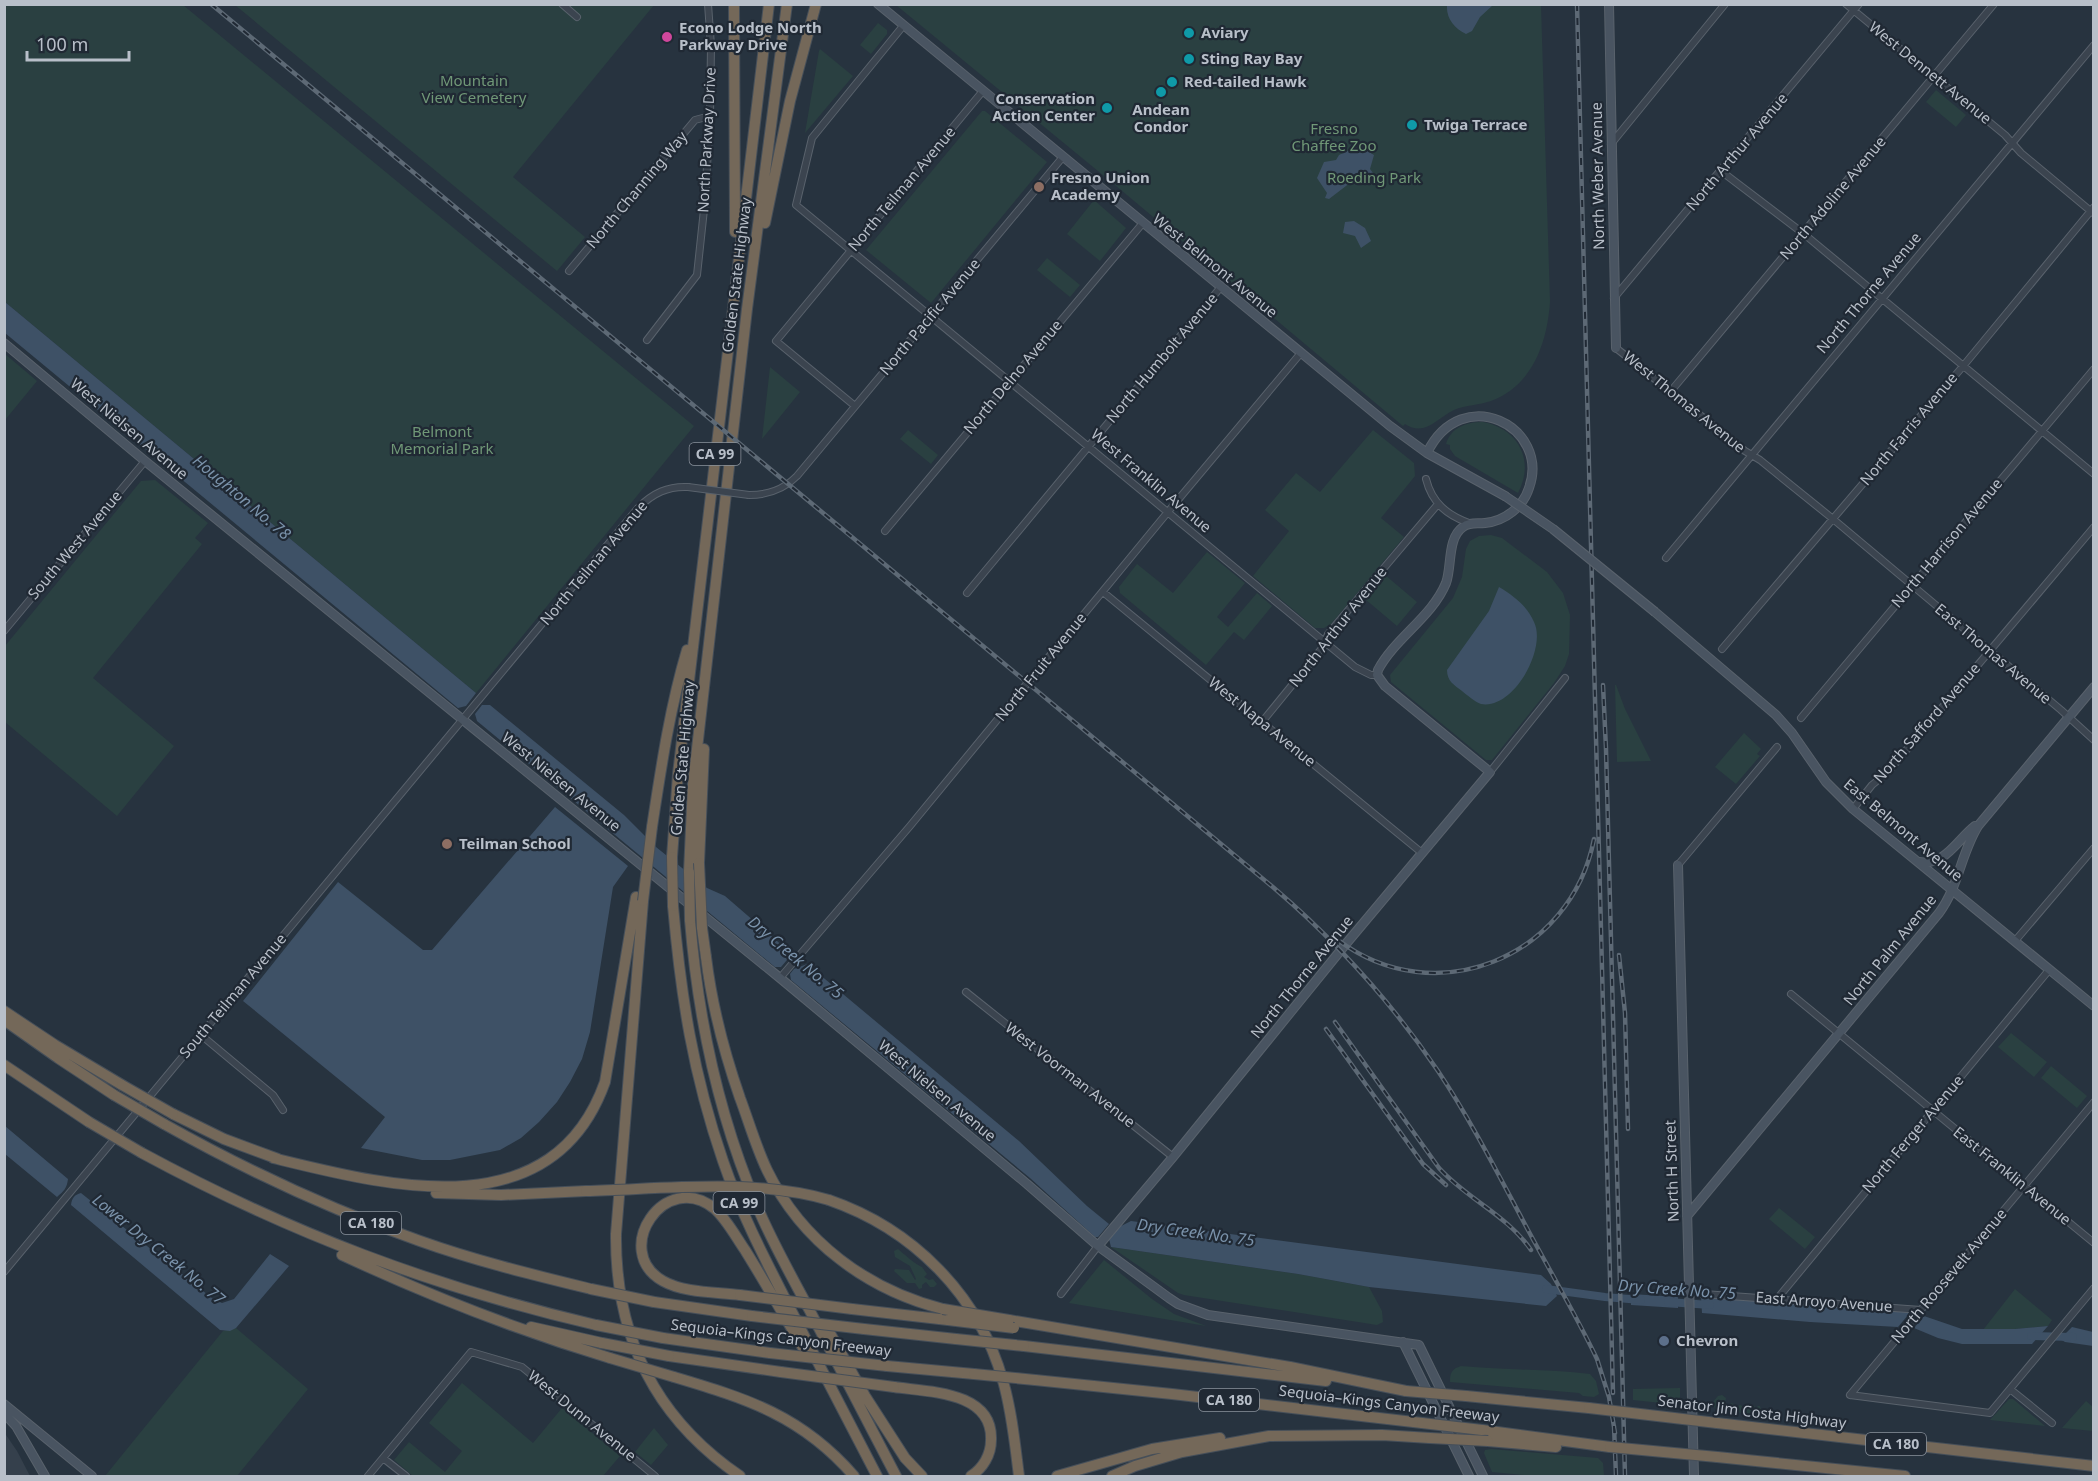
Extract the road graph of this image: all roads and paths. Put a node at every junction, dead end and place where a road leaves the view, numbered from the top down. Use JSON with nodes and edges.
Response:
{"nodes":[{"id":1,"x":562,"y":4,"type":"edge"},
{"id":2,"x":708,"y":4,"type":"edge"},
{"id":3,"x":734,"y":4,"type":"edge"},
{"id":4,"x":769,"y":4,"type":"edge"},
{"id":5,"x":787,"y":4,"type":"edge"},
{"id":6,"x":816,"y":4,"type":"edge"},
{"id":7,"x":878,"y":4,"type":"edge"},
{"id":8,"x":1609,"y":4,"type":"edge"},
{"id":9,"x":1725,"y":4,"type":"edge"},
{"id":10,"x":1846,"y":4,"type":"edge"},
{"id":11,"x":1859,"y":4,"type":"edge"},
{"id":12,"x":1994,"y":4,"type":"edge"},
{"id":13,"x":1854,"y":11,"type":"junction"},
{"id":14,"x":577,"y":17,"type":"dead end"},
{"id":15,"x":903,"y":26,"type":"junction"},
{"id":16,"x":2094,"y":45,"type":"edge"},
{"id":17,"x":1933,"y":76,"type":"junction"},
{"id":18,"x":982,"y":92,"type":"junction"},
{"id":19,"x":710,"y":116,"type":"junction"},
{"id":20,"x":2012,"y":143,"type":"junction"},
{"id":21,"x":1610,"y":145,"type":"junction"},
{"id":22,"x":1062,"y":158,"type":"junction"},
{"id":23,"x":1721,"y":171,"type":"junction"},
{"id":24,"x":2092,"y":210,"type":"edge"},
{"id":25,"x":1142,"y":224,"type":"junction"},
{"id":26,"x":1804,"y":234,"type":"junction"},
{"id":27,"x":851,"y":250,"type":"junction"},
{"id":28,"x":569,"y":271,"type":"dead end"},
{"id":29,"x":735,"y":287,"type":"junction"},
{"id":30,"x":1220,"y":288,"type":"junction"},
{"id":31,"x":1614,"y":298,"type":"junction"},
{"id":32,"x":1881,"y":299,"type":"junction"},
{"id":33,"x":747,"y":309,"type":"junction"},
{"id":34,"x":931,"y":316,"type":"junction"},
{"id":35,"x":647,"y":340,"type":"dead end"},
{"id":36,"x":4,"y":343,"type":"edge"},
{"id":37,"x":1616,"y":348,"type":"joint"},
{"id":38,"x":1300,"y":354,"type":"junction"},
{"id":39,"x":1964,"y":365,"type":"junction"},
{"id":40,"x":2094,"y":369,"type":"edge"},
{"id":41,"x":1010,"y":382,"type":"junction"},
{"id":42,"x":1671,"y":391,"type":"junction"},
{"id":43,"x":855,"y":406,"type":"junction"},
{"id":44,"x":2042,"y":431,"type":"junction"},
{"id":45,"x":1088,"y":447,"type":"junction"},
{"id":46,"x":1428,"y":453,"type":"junction"},
{"id":47,"x":1752,"y":455,"type":"junction"},
{"id":48,"x":145,"y":461,"type":"junction"},
{"id":49,"x":2094,"y":474,"type":"edge"},
{"id":50,"x":797,"y":476,"type":"joint"},
{"id":51,"x":1426,"y":479,"type":"dead end"},
{"id":52,"x":1438,"y":504,"type":"junction"},
{"id":53,"x":1167,"y":513,"type":"junction"},
{"id":54,"x":1833,"y":519,"type":"junction"},
{"id":55,"x":1470,"y":524,"type":"junction"},
{"id":56,"x":2094,"y":526,"type":"edge"},
{"id":57,"x":885,"y":531,"type":"dead end"},
{"id":58,"x":1666,"y":558,"type":"dead end"},
{"id":59,"x":719,"y":564,"type":"junction"},
{"id":60,"x":1911,"y":584,"type":"junction"},
{"id":61,"x":1103,"y":592,"type":"junction"},
{"id":62,"x":967,"y":593,"type":"dead end"},
{"id":63,"x":1655,"y":612,"type":"joint"},
{"id":64,"x":696,"y":621,"type":"junction"},
{"id":65,"x":4,"y":630,"type":"edge"},
{"id":66,"x":1325,"y":642,"type":"junction"},
{"id":67,"x":1722,"y":649,"type":"dead end"},
{"id":68,"x":1990,"y":651,"type":"junction"},
{"id":69,"x":1377,"y":675,"type":"junction"},
{"id":70,"x":1565,"y":678,"type":"dead end"},
{"id":71,"x":2094,"y":687,"type":"edge"},
{"id":72,"x":1801,"y":718,"type":"dead end"},
{"id":73,"x":2068,"y":718,"type":"junction"},
{"id":74,"x":462,"y":720,"type":"junction"},
{"id":75,"x":1262,"y":722,"type":"junction"},
{"id":76,"x":2094,"y":740,"type":"edge"},
{"id":77,"x":1777,"y":747,"type":"dead end"},
{"id":78,"x":1490,"y":772,"type":"junction"},
{"id":79,"x":1853,"y":809,"type":"junction"},
{"id":80,"x":1982,"y":820,"type":"junction"},
{"id":81,"x":2094,"y":848,"type":"edge"},
{"id":82,"x":1422,"y":854,"type":"junction"},
{"id":83,"x":1918,"y":862,"type":"junction"},
{"id":84,"x":1678,"y":865,"type":"joint"},
{"id":85,"x":1953,"y":890,"type":"junction"},
{"id":86,"x":640,"y":899,"type":"junction"},
{"id":87,"x":2015,"y":941,"type":"junction"},
{"id":88,"x":2049,"y":970,"type":"junction"},
{"id":89,"x":782,"y":975,"type":"junction"},
{"id":90,"x":966,"y":992,"type":"dead end"},
{"id":91,"x":1791,"y":994,"type":"dead end"},
{"id":92,"x":2094,"y":1006,"type":"edge"},
{"id":93,"x":4,"y":1011,"type":"edge"},
{"id":94,"x":4,"y":1020,"type":"edge"},
{"id":95,"x":1840,"y":1034,"type":"junction"},
{"id":96,"x":201,"y":1035,"type":"junction"},
{"id":97,"x":4,"y":1065,"type":"edge"},
{"id":98,"x":2094,"y":1102,"type":"edge"},
{"id":99,"x":283,"y":1110,"type":"dead end"},
{"id":100,"x":1932,"y":1111,"type":"junction"},
{"id":101,"x":1173,"y":1157,"type":"junction"},
{"id":102,"x":273,"y":1158,"type":"junction"},
{"id":103,"x":2025,"y":1185,"type":"junction"},
{"id":104,"x":245,"y":1206,"type":"junction"},
{"id":105,"x":758,"y":1207,"type":"junction"},
{"id":106,"x":1687,"y":1216,"type":"junction"},
{"id":107,"x":2094,"y":1243,"type":"edge"},
{"id":108,"x":1099,"y":1244,"type":"junction"},
{"id":109,"x":4,"y":1272,"type":"edge"},
{"id":110,"x":2094,"y":1288,"type":"edge"},
{"id":111,"x":1690,"y":1293,"type":"junction"},
{"id":112,"x":1061,"y":1294,"type":"dead end"},
{"id":113,"x":1777,"y":1299,"type":"junction"},
{"id":114,"x":458,"y":1307,"type":"junction"},
{"id":115,"x":1921,"y":1310,"type":"junction"},
{"id":116,"x":1012,"y":1324,"type":"junction"},
{"id":117,"x":1403,"y":1342,"type":"junction"},
{"id":118,"x":2010,"y":1389,"type":"junction"},
{"id":119,"x":1407,"y":1391,"type":"junction"},
{"id":120,"x":4,"y":1404,"type":"edge"},
{"id":121,"x":4,"y":1413,"type":"edge"},
{"id":122,"x":2052,"y":1423,"type":"dead end"},
{"id":123,"x":1269,"y":1436,"type":"junction"},
{"id":124,"x":1591,"y":1447,"type":"junction"},
{"id":125,"x":383,"y":1458,"type":"junction"},
{"id":126,"x":2094,"y":1465,"type":"edge"},
{"id":127,"x":876,"y":1474,"type":"edge"},
{"id":128,"x":45,"y":1476,"type":"edge"},
{"id":129,"x":92,"y":1476,"type":"edge"},
{"id":130,"x":368,"y":1476,"type":"edge"},
{"id":131,"x":406,"y":1476,"type":"edge"},
{"id":132,"x":656,"y":1476,"type":"edge"},
{"id":133,"x":740,"y":1476,"type":"edge"},
{"id":134,"x":854,"y":1476,"type":"edge"},
{"id":135,"x":896,"y":1476,"type":"edge"},
{"id":136,"x":922,"y":1476,"type":"edge"},
{"id":137,"x":971,"y":1476,"type":"edge"},
{"id":138,"x":1019,"y":1476,"type":"edge"},
{"id":139,"x":1057,"y":1476,"type":"edge"},
{"id":140,"x":1112,"y":1476,"type":"edge"},
{"id":141,"x":1469,"y":1476,"type":"edge"},
{"id":142,"x":1483,"y":1476,"type":"edge"},
{"id":143,"x":1694,"y":1476,"type":"edge"},
{"id":144,"x":1905,"y":1476,"type":"edge"}],
"edges":[{"from":1,"to":14,"type":"street"},
{"from":2,"to":19,"type":"street","name":"North Parkway Drive"},
{"from":3,"to":29,"type":"highway"},
{"from":4,"to":29,"type":"highway","name":"Golden State Highway","number":"CA 99"},
{"from":5,"to":33,"type":"highway","name":"Golden State Highway","number":"CA 99"},
{"from":6,"to":33,"type":"highway"},
{"from":7,"to":15,"type":"street","name":"West Belmont Avenue"},
{"from":8,"to":21,"type":"street","name":"North Weber Avenue"},
{"from":9,"to":21,"type":"street"},
{"from":10,"to":13,"type":"street","name":"West Dennett Avenue"},
{"from":11,"to":13,"type":"street","name":"North Arthur Avenue"},
{"from":12,"to":17,"type":"street","name":"North Adoline Avenue"},
{"from":13,"to":17,"type":"street","name":"West Dennett Avenue"},
{"from":13,"to":23,"type":"street","name":"North Arthur Avenue"},
{"from":15,"to":18,"type":"street","name":"West Belmont Avenue"},
{"from":15,"to":27,"type":"street","name":"West Franklin Avenue"},
{"from":16,"to":20,"type":"street","name":"North Thorne Avenue"},
{"from":17,"to":20,"type":"street","name":"West Dennett Avenue"},
{"from":17,"to":26,"type":"street","name":"North Adoline Avenue"},
{"from":18,"to":22,"type":"street","name":"West Belmont Avenue"},
{"from":18,"to":27,"type":"street","name":"North Teilman Avenue"},
{"from":19,"to":28,"type":"street","name":"North Channing Way"},
{"from":19,"to":35,"type":"street","name":"North Parkway Drive"},
{"from":20,"to":24,"type":"street","name":"West Dennett Avenue"},
{"from":20,"to":32,"type":"street","name":"North Thorne Avenue"},
{"from":21,"to":31,"type":"street","name":"North Weber Avenue"},
{"from":22,"to":25,"type":"street","name":"West Belmont Avenue"},
{"from":22,"to":34,"type":"street","name":"North Pacific Avenue"},
{"from":23,"to":26,"type":"street"},
{"from":23,"to":31,"type":"street","name":"North Arthur Avenue"},
{"from":24,"to":39,"type":"street","name":"North Farris Avenue"},
{"from":25,"to":30,"type":"street","name":"West Belmont Avenue"},
{"from":25,"to":41,"type":"street","name":"North Delno Avenue"},
{"from":26,"to":32,"type":"street"},
{"from":26,"to":42,"type":"street","name":"North Adoline Avenue"},
{"from":27,"to":34,"type":"street","name":"West Franklin Avenue"},
{"from":27,"to":43,"type":"street","name":"North Teilman Avenue"},
{"from":29,"to":64,"type":"highway","name":"Golden State Highway","number":"CA 99"},
{"from":30,"to":38,"type":"street","name":"West Belmont Avenue"},
{"from":30,"to":45,"type":"street","name":"North Humbolt Avenue"},
{"from":31,"to":37,"type":"street","name":"North Weber Avenue"},
{"from":32,"to":39,"type":"street"},
{"from":32,"to":47,"type":"street","name":"North Thorne Avenue"},
{"from":33,"to":59,"type":"highway","name":"Golden State Highway","number":"CA 99"},
{"from":34,"to":41,"type":"street","name":"West Franklin Avenue"},
{"from":34,"to":43,"type":"street","name":"North Pacific Avenue"},
{"from":36,"to":48,"type":"street","name":"West Nielsen Avenue"},
{"from":37,"to":42,"type":"street","name":"West Thomas Avenue"},
{"from":38,"to":46,"type":"street","name":"West Belmont Avenue"},
{"from":38,"to":53,"type":"street","name":"North Fruit Avenue"},
{"from":39,"to":44,"type":"street"},
{"from":39,"to":54,"type":"street","name":"North Farris Avenue"},
{"from":40,"to":44,"type":"street","name":"North Harrison Avenue"},
{"from":41,"to":45,"type":"street","name":"West Franklin Avenue"},
{"from":41,"to":57,"type":"street","name":"North Delno Avenue"},
{"from":42,"to":47,"type":"street","name":"West Thomas Avenue"},
{"from":43,"to":50,"type":"street","name":"North Pacific Avenue"},
{"from":44,"to":49,"type":"street"},
{"from":44,"to":60,"type":"street","name":"North Harrison Avenue"},
{"from":45,"to":53,"type":"street","name":"West Franklin Avenue"},
{"from":45,"to":62,"type":"street","name":"North Humbolt Avenue"},
{"from":46,"to":55,"type":"street"},
{"from":46,"to":63,"type":"street","name":"West Belmont Avenue","bridge":true},
{"from":47,"to":54,"type":"street","name":"East Thomas Avenue"},
{"from":47,"to":58,"type":"street","name":"North Thorne Avenue"},
{"from":48,"to":65,"type":"street","name":"South West Avenue"},
{"from":48,"to":74,"type":"street","name":"West Nielsen Avenue"},
{"from":50,"to":74,"type":"street","name":"North Teilman Avenue","bridge":true},
{"from":51,"to":52,"type":"street"},
{"from":52,"to":55,"type":"street"},
{"from":52,"to":66,"type":"street","name":"North Arthur Avenue"},
{"from":53,"to":61,"type":"street","name":"North Fruit Avenue"},
{"from":53,"to":66,"type":"street","name":"West Franklin Avenue"},
{"from":54,"to":60,"type":"street","name":"East Thomas Avenue"},
{"from":54,"to":67,"type":"street","name":"North Farris Avenue"},
{"from":55,"to":69,"type":"street"},
{"from":56,"to":68,"type":"street","name":"North Safford Avenue"},
{"from":59,"to":105,"type":"highway","name":"Golden State Highway","number":"CA 99","bridge":true},
{"from":59,"to":116,"type":"highway","bridge":true},
{"from":60,"to":68,"type":"street","name":"East Thomas Avenue"},
{"from":60,"to":72,"type":"street","name":"North Harrison Avenue"},
{"from":61,"to":75,"type":"street","name":"West Napa Avenue"},
{"from":61,"to":89,"type":"street","name":"North Fruit Avenue"},
{"from":63,"to":79,"type":"street","name":"East Belmont Avenue"},
{"from":64,"to":86,"type":"highway","bridge":true},
{"from":64,"to":127,"type":"highway","name":"Golden State Highway","number":"CA 99","bridge":true},
{"from":66,"to":69,"type":"street","name":"West Franklin Avenue"},
{"from":66,"to":75,"type":"street","name":"North Arthur Avenue"},
{"from":68,"to":73,"type":"street","name":"East Thomas Avenue"},
{"from":68,"to":79,"type":"street","name":"North Safford Avenue"},
{"from":69,"to":78,"type":"street","name":"West Franklin Avenue"},
{"from":70,"to":78,"type":"street","name":"North Thorne Avenue"},
{"from":71,"to":73,"type":"street","name":"North Palm Avenue"},
{"from":73,"to":76,"type":"street","name":"East Thomas Avenue"},
{"from":73,"to":80,"type":"street","name":"North Palm Avenue"},
{"from":74,"to":89,"type":"street","name":"West Nielsen Avenue"},
{"from":74,"to":96,"type":"street","name":"South Teilman Avenue"},
{"from":75,"to":82,"type":"street","name":"West Napa Avenue"},
{"from":77,"to":84,"type":"street"},
{"from":78,"to":82,"type":"street","name":"North Thorne Avenue"},
{"from":79,"to":83,"type":"street","name":"East Belmont Avenue"},
{"from":80,"to":83,"type":"street"},
{"from":80,"to":85,"type":"street","name":"North Palm Avenue"},
{"from":81,"to":87,"type":"street"},
{"from":82,"to":101,"type":"street","name":"North Thorne Avenue"},
{"from":83,"to":85,"type":"street","name":"East Belmont Avenue"},
{"from":84,"to":106,"type":"street","name":"North H Street"},
{"from":85,"to":87,"type":"street","name":"East Belmont Avenue"},
{"from":85,"to":95,"type":"street","name":"North Palm Avenue"},
{"from":86,"to":102,"type":"highway"},
{"from":86,"to":133,"type":"highway"},
{"from":87,"to":88,"type":"street","name":"East Belmont Avenue"},
{"from":88,"to":92,"type":"street","name":"East Belmont Avenue"},
{"from":88,"to":100,"type":"street","name":"North Ferger Avenue"},
{"from":89,"to":108,"type":"street","name":"West Nielsen Avenue"},
{"from":90,"to":101,"type":"street","name":"West Voorman Avenue"},
{"from":91,"to":95,"type":"street","name":"East Franklin Avenue"},
{"from":93,"to":102,"type":"highway","bridge":true},
{"from":94,"to":119,"type":"highway","name":"Sequoia–Kings Canyon Freeway","number":"CA 180","bridge":true},
{"from":95,"to":100,"type":"street","name":"East Franklin Avenue"},
{"from":95,"to":106,"type":"street","name":"North Palm Avenue"},
{"from":96,"to":99,"type":"street"},
{"from":96,"to":109,"type":"street","name":"South Teilman Avenue"},
{"from":97,"to":104,"type":"highway","name":"Sequoia–Kings Canyon Freeway","number":"CA 180","bridge":true},
{"from":98,"to":103,"type":"street","name":"North Roosevelt Avenue"},
{"from":100,"to":103,"type":"street","name":"East Franklin Avenue"},
{"from":100,"to":113,"type":"street","name":"North Ferger Avenue"},
{"from":101,"to":108,"type":"street","name":"North Thorne Avenue"},
{"from":102,"to":138,"type":"highway","bridge":true},
{"from":103,"to":107,"type":"street","name":"East Franklin Avenue"},
{"from":103,"to":115,"type":"street","name":"North Roosevelt Avenue"},
{"from":104,"to":114,"type":"highway"},
{"from":104,"to":124,"type":"highway","name":"Sequoia–Kings Canyon Freeway","number":"CA 180","bridge":true},
{"from":105,"to":135,"type":"highway","name":"Golden State Highway","number":"CA 99"},
{"from":105,"to":136,"type":"highway"},
{"from":106,"to":111,"type":"street","name":"North H Street"},
{"from":108,"to":112,"type":"street","name":"North Thorne Avenue"},
{"from":108,"to":117,"type":"street","name":"West Nielsen Avenue"},
{"from":110,"to":118,"type":"street"},
{"from":111,"to":113,"type":"street","name":"East Arroyo Avenue"},
{"from":111,"to":143,"type":"street","name":"North H Street"},
{"from":113,"to":115,"type":"street","name":"East Arroyo Avenue"},
{"from":114,"to":134,"type":"highway","bridge":true},
{"from":114,"to":137,"type":"highway","bridge":true},
{"from":115,"to":118,"type":"street","name":"North Roosevelt Avenue"},
{"from":116,"to":119,"type":"highway"},
{"from":116,"to":127,"type":"highway","bridge":true},
{"from":117,"to":141,"type":"street"},
{"from":117,"to":142,"type":"street"},
{"from":118,"to":122,"type":"street"},
{"from":119,"to":126,"type":"highway","name":"Senator Jim Costa Highway","number":"CA 180","bridge":true},
{"from":120,"to":129,"type":"street"},
{"from":121,"to":128,"type":"street"},
{"from":123,"to":124,"type":"highway","bridge":true},
{"from":123,"to":139,"type":"highway"},
{"from":123,"to":140,"type":"highway"},
{"from":124,"to":144,"type":"highway","number":"CA 180","bridge":true},
{"from":125,"to":130,"type":"street"},
{"from":125,"to":131,"type":"street"},
{"from":125,"to":132,"type":"street","name":"West Dunn Avenue"}]}
